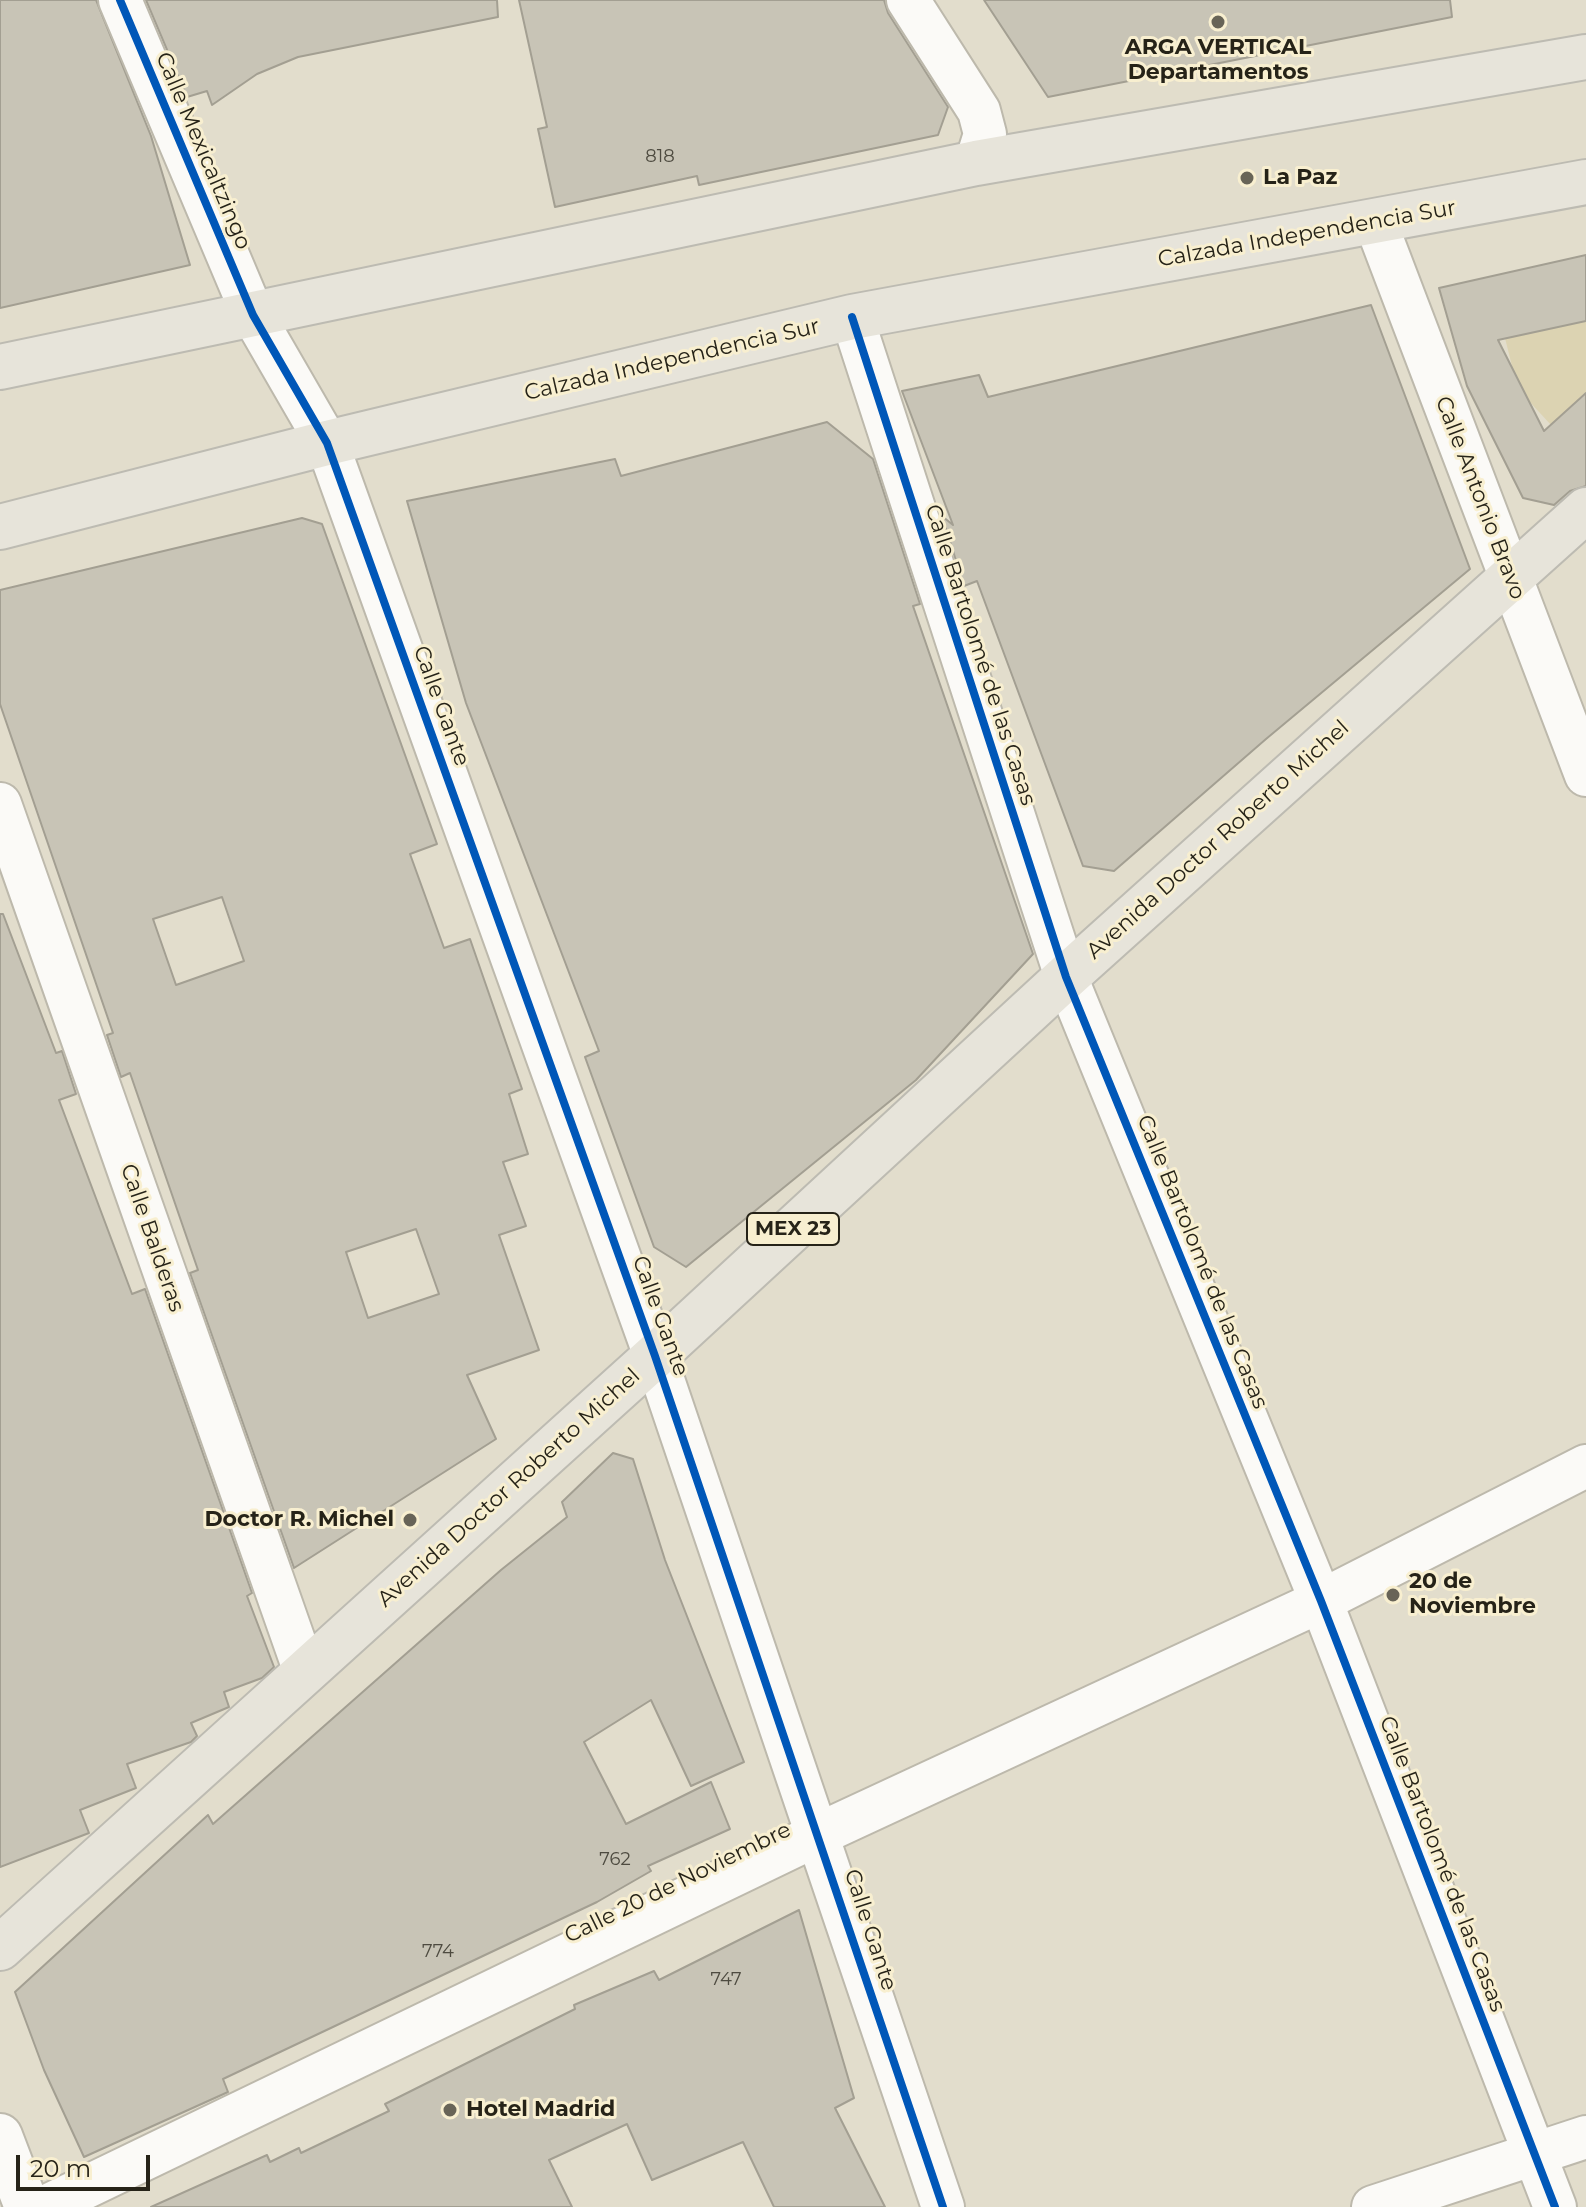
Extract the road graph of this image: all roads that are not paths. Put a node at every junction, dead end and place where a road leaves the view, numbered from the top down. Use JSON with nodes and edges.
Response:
{"nodes":[{"id":1,"x":120,"y":0,"type":"edge"},
{"id":2,"x":908,"y":0,"type":"edge"},
{"id":3,"x":1586,"y":57,"type":"edge"},
{"id":4,"x":976,"y":163,"type":"junction"},
{"id":5,"x":1586,"y":182,"type":"edge"},
{"id":6,"x":1375,"y":221,"type":"junction"},
{"id":7,"x":253,"y":315,"type":"junction"},
{"id":8,"x":852,"y":317,"type":"junction"},
{"id":9,"x":0,"y":367,"type":"edge"},
{"id":10,"x":327,"y":443,"type":"junction"},
{"id":11,"x":1586,"y":510,"type":"edge"},
{"id":12,"x":0,"y":527,"type":"edge"},
{"id":13,"x":1511,"y":578,"type":"junction"},
{"id":14,"x":1586,"y":775,"type":"edge"},
{"id":15,"x":0,"y":804,"type":"edge"},
{"id":16,"x":1066,"y":977,"type":"junction"},
{"id":17,"x":655,"y":1356,"type":"junction"},
{"id":18,"x":1586,"y":1466,"type":"edge"},
{"id":19,"x":1321,"y":1601,"type":"junction"},
{"id":20,"x":305,"y":1672,"type":"junction"},
{"id":21,"x":819,"y":1834,"type":"junction"},
{"id":22,"x":0,"y":1948,"type":"edge"},
{"id":23,"x":0,"y":2136,"type":"edge"},
{"id":24,"x":1586,"y":2137,"type":"edge"},
{"id":25,"x":1534,"y":2154,"type":"junction"},
{"id":26,"x":27,"y":2207,"type":"edge"},
{"id":27,"x":45,"y":2207,"type":"edge"},
{"id":28,"x":943,"y":2207,"type":"edge"},
{"id":29,"x":1373,"y":2207,"type":"edge"},
{"id":30,"x":1555,"y":2207,"type":"edge"}],
"edges":[{"from":1,"to":7,"type":"street","name":"Calle Mexicaltzingo"},
{"from":2,"to":4,"type":"street"},
{"from":3,"to":4,"type":"main road"},
{"from":4,"to":7,"type":"main road"},
{"from":5,"to":6,"type":"main road","name":"Calzada Independencia Sur"},
{"from":6,"to":8,"type":"main road","name":"Calzada Independencia Sur"},
{"from":6,"to":13,"type":"street","name":"Calle Antonio Bravo"},
{"from":7,"to":9,"type":"main road"},
{"from":7,"to":10,"type":"street","name":"Calle Mexicaltzingo"},
{"from":8,"to":10,"type":"main road","name":"Calzada Independencia Sur"},
{"from":8,"to":16,"type":"street","name":"Calle Bartolomé de las Casas"},
{"from":10,"to":12,"type":"main road","name":"Calzada Independencia Sur"},
{"from":10,"to":17,"type":"street","name":"Calle Gante"},
{"from":11,"to":13,"type":"main road","name":"Avenida Doctor Roberto Michel","number":"MEX 23"},
{"from":13,"to":14,"type":"street","name":"Calle Antonio Bravo"},
{"from":13,"to":16,"type":"main road","name":"Avenida Doctor Roberto Michel","number":"MEX 23"},
{"from":15,"to":20,"type":"street","name":"Calle Balderas"},
{"from":16,"to":17,"type":"main road","name":"Avenida Doctor Roberto Michel","number":"MEX 23"},
{"from":16,"to":19,"type":"street","name":"Calle Bartolomé de las Casas"},
{"from":17,"to":20,"type":"main road","name":"Avenida Doctor Roberto Michel","number":"MEX 23"},
{"from":17,"to":21,"type":"street","name":"Calle Gante"},
{"from":18,"to":19,"type":"street","name":"Calle 20 de Noviembre"},
{"from":19,"to":21,"type":"street","name":"Calle 20 de Noviembre"},
{"from":19,"to":25,"type":"street","name":"Calle Bartolomé de las Casas"},
{"from":20,"to":22,"type":"main road","name":"Avenida Doctor Roberto Michel","number":"MEX 23"},
{"from":21,"to":27,"type":"street","name":"Calle 20 de Noviembre"},
{"from":21,"to":28,"type":"street","name":"Calle Gante"},
{"from":23,"to":26,"type":"street"},
{"from":24,"to":25,"type":"street"},
{"from":25,"to":29,"type":"street"},
{"from":25,"to":30,"type":"street","name":"Calle Bartolomé de las Casas"}]}
